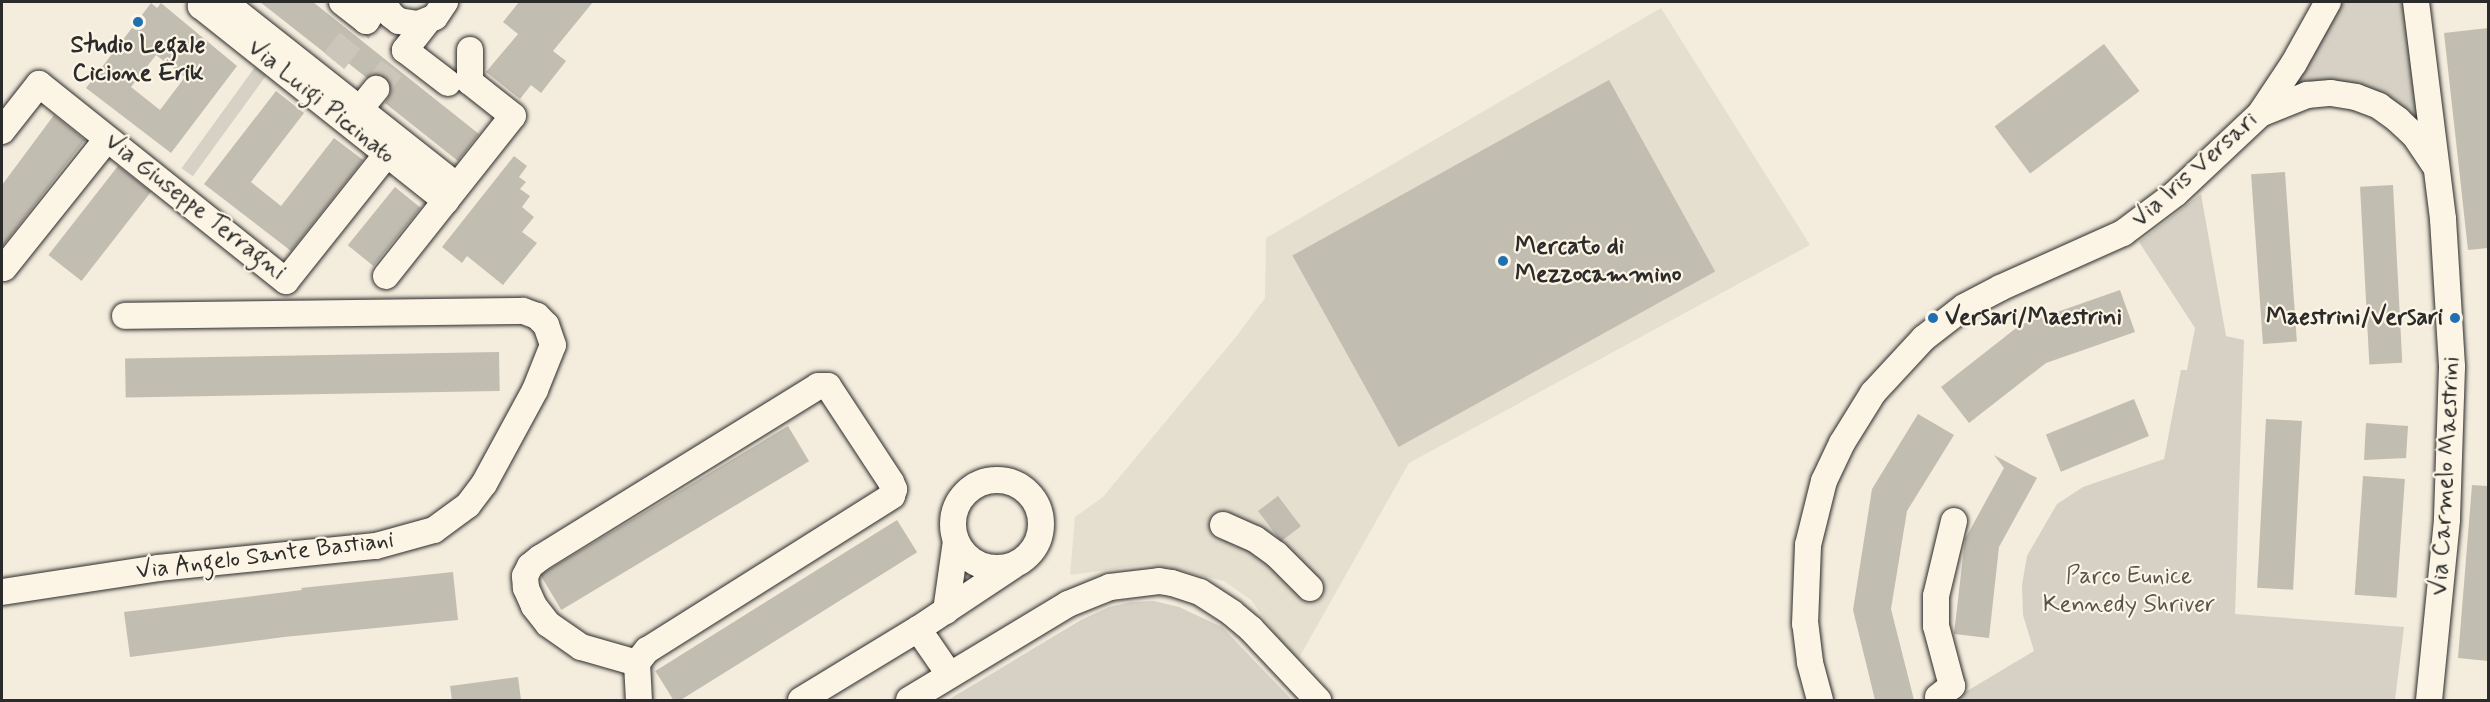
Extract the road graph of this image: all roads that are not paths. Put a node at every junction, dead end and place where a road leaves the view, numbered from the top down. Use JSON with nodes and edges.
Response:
{"nodes":[{"id":1,"x":205,"y":2,"type":"edge"},
{"id":2,"x":224,"y":2,"type":"edge"},
{"id":3,"x":342,"y":2,"type":"edge"},
{"id":4,"x":445,"y":2,"type":"edge"},
{"id":5,"x":2328,"y":2,"type":"edge"},
{"id":6,"x":2416,"y":2,"type":"edge"},
{"id":7,"x":377,"y":8,"type":"edge"},
{"id":8,"x":427,"y":22,"type":"junction"},
{"id":9,"x":267,"y":47,"type":"junction"},
{"id":10,"x":470,"y":50,"type":"dead end"},
{"id":11,"x":322,"y":77,"type":"junction"},
{"id":12,"x":448,"y":83,"type":"dead end"},
{"id":13,"x":2260,"y":114,"type":"junction"},
{"id":14,"x":2,"y":131,"type":"edge"},
{"id":15,"x":107,"y":139,"type":"junction"},
{"id":16,"x":393,"y":147,"type":"junction"},
{"id":17,"x":2436,"y":167,"type":"junction"},
{"id":18,"x":452,"y":194,"type":"junction"},
{"id":19,"x":4,"y":268,"type":"dead end"},
{"id":20,"x":386,"y":276,"type":"dead end"},
{"id":21,"x":286,"y":281,"type":"junction"},
{"id":22,"x":287,"y":314,"type":"junction"},
{"id":23,"x":125,"y":316,"type":"dead end"},
{"id":24,"x":1954,"y":520,"type":"dead end"},
{"id":25,"x":1223,"y":525,"type":"dead end"},
{"id":26,"x":956,"y":541,"type":"junction"},
{"id":27,"x":1014,"y":565,"type":"junction"},
{"id":28,"x":1310,"y":588,"type":"dead end"},
{"id":29,"x":2,"y":592,"type":"edge"},
{"id":30,"x":946,"y":611,"type":"junction"},
{"id":31,"x":918,"y":629,"type":"junction"},
{"id":32,"x":637,"y":663,"type":"junction"},
{"id":33,"x":949,"y":674,"type":"junction"},
{"id":34,"x":1938,"y":698,"type":"dead end"},
{"id":35,"x":639,"y":700,"type":"edge"},
{"id":36,"x":801,"y":700,"type":"edge"},
{"id":37,"x":909,"y":700,"type":"edge"},
{"id":38,"x":1318,"y":700,"type":"edge"},
{"id":39,"x":1820,"y":700,"type":"edge"},
{"id":40,"x":2429,"y":700,"type":"edge"}],
"edges":[{"from":1,"to":9,"type":"street","name":"Via Luigi Piccinato"},
{"from":2,"to":9,"type":"street","name":"Via Luigi Piccinato"},
{"from":3,"to":7,"type":"street"},
{"from":4,"to":8,"type":"street"},
{"from":5,"to":13,"type":"street","name":"Via Iris Versari"},
{"from":6,"to":17,"type":"street","name":"Via Carmelo Maestrini"},
{"from":7,"to":8,"type":"street"},
{"from":8,"to":12,"type":"street"},
{"from":9,"to":11,"type":"street","name":"Via Luigi Piccinato"},
{"from":10,"to":18,"type":"street"},
{"from":11,"to":16,"type":"street","name":"Via Luigi Piccinato"},
{"from":11,"to":16,"type":"street","name":"Via Luigi Piccinato"},
{"from":13,"to":17,"type":"street"},
{"from":13,"to":39,"type":"street","name":"Via Iris Versari"},
{"from":14,"to":15,"type":"street","name":"Via Giuseppe Terragni"},
{"from":15,"to":19,"type":"street"},
{"from":15,"to":21,"type":"street","name":"Via Giuseppe Terragni"},
{"from":16,"to":18,"type":"street","name":"Via Luigi Piccinato"},
{"from":16,"to":21,"type":"street","name":"Via Giuseppe Terragni"},
{"from":17,"to":40,"type":"street","name":"Via Carmelo Maestrini"},
{"from":18,"to":20,"type":"street"},
{"from":21,"to":22,"type":"street"},
{"from":22,"to":23,"type":"street","name":"Via Angelo Sante Bastiani"},
{"from":22,"to":29,"type":"street","name":"Via Angelo Sante Bastiani"},
{"from":24,"to":34,"type":"street"},
{"from":25,"to":28,"type":"street"},
{"from":26,"to":27,"type":"street"},
{"from":26,"to":27,"type":"street"},
{"from":26,"to":30,"type":"street"},
{"from":27,"to":30,"type":"street"},
{"from":30,"to":31,"type":"street"},
{"from":31,"to":33,"type":"street"},
{"from":31,"to":36,"type":"street"},
{"from":32,"to":32,"type":"street"},
{"from":32,"to":35,"type":"street"},
{"from":33,"to":37,"type":"street"},
{"from":33,"to":38,"type":"street"}]}
